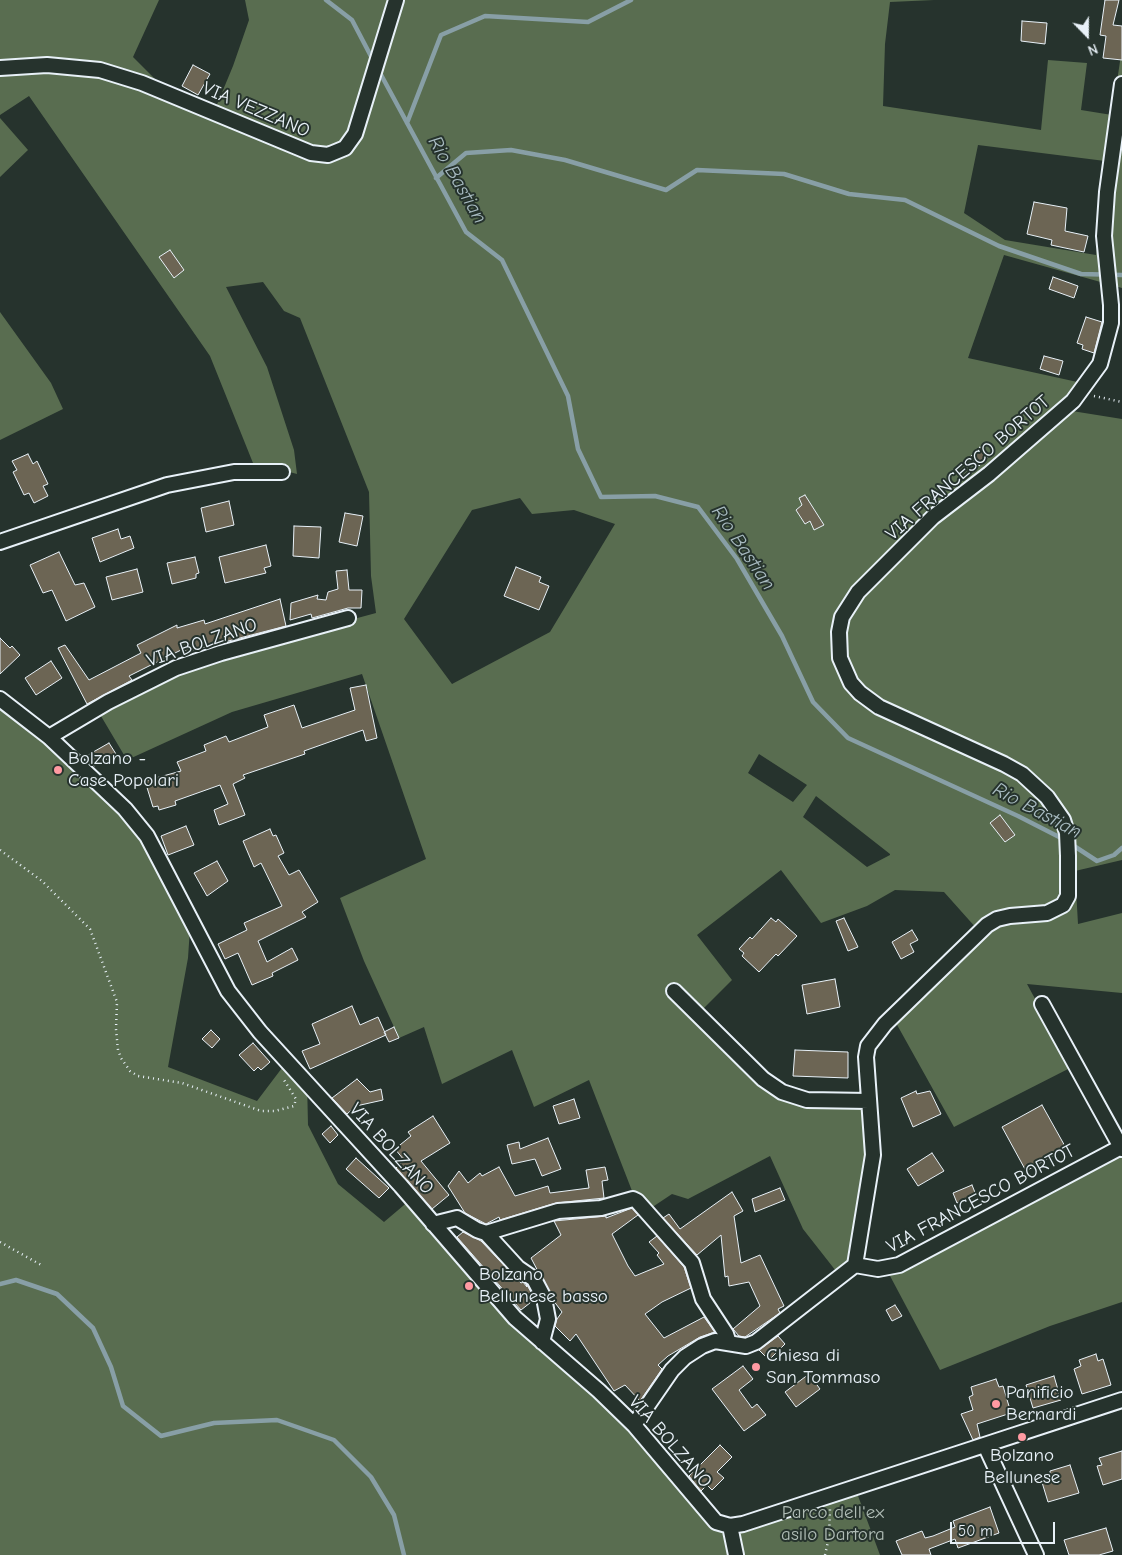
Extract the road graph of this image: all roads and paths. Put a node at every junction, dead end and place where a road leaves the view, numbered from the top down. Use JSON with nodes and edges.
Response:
{"nodes":[{"id":1,"x":396,"y":0,"type":"edge"},
{"id":2,"x":0,"y":68,"type":"edge"},
{"id":3,"x":1122,"y":84,"type":"edge"},
{"id":4,"x":1080,"y":393,"type":"junction"},
{"id":5,"x":1122,"y":402,"type":"edge"},
{"id":6,"x":282,"y":472,"type":"dead end"},
{"id":7,"x":0,"y":542,"type":"edge"},
{"id":8,"x":348,"y":618,"type":"dead end"},
{"id":9,"x":0,"y":699,"type":"edge"},
{"id":10,"x":49,"y":737,"type":"junction"},
{"id":11,"x":0,"y":850,"type":"edge"},
{"id":12,"x":674,"y":991,"type":"dead end"},
{"id":13,"x":1042,"y":1004,"type":"dead end"},
{"id":14,"x":290,"y":1065,"type":"junction"},
{"id":15,"x":869,"y":1101,"type":"junction"},
{"id":16,"x":1122,"y":1148,"type":"edge"},
{"id":17,"x":433,"y":1224,"type":"junction"},
{"id":18,"x":486,"y":1233,"type":"junction"},
{"id":19,"x":0,"y":1242,"type":"edge"},
{"id":20,"x":855,"y":1265,"type":"junction"},
{"id":21,"x":43,"y":1266,"type":"dead end"},
{"id":22,"x":542,"y":1342,"type":"junction"},
{"id":23,"x":729,"y":1343,"type":"junction"},
{"id":24,"x":1122,"y":1400,"type":"edge"},
{"id":25,"x":634,"y":1425,"type":"junction"},
{"id":26,"x":985,"y":1444,"type":"junction"},
{"id":27,"x":830,"y":1495,"type":"junction"},
{"id":28,"x":730,"y":1526,"type":"junction"},
{"id":29,"x":736,"y":1555,"type":"edge"},
{"id":30,"x":825,"y":1555,"type":"edge"},
{"id":31,"x":1036,"y":1555,"type":"edge"}],
"edges":[{"from":1,"to":2,"type":"street","name":"VIA VEZZANO"},
{"from":3,"to":4,"type":"street","name":"VIA FRANCESCO BORTOT"},
{"from":4,"to":5,"type":"path"},
{"from":4,"to":15,"type":"street","name":"VIA FRANCESCO BORTOT"},
{"from":6,"to":7,"type":"street"},
{"from":8,"to":10,"type":"street","name":"VIA BOLZANO"},
{"from":9,"to":10,"type":"street","name":"VIA BOLZANO"},
{"from":10,"to":14,"type":"street","name":"VIA BOLZANO"},
{"from":11,"to":14,"type":"path"},
{"from":12,"to":15,"type":"street"},
{"from":13,"to":16,"type":"street"},
{"from":14,"to":17,"type":"street","name":"VIA BOLZANO"},
{"from":15,"to":20,"type":"street","name":"VIA FRANCESCO BORTOT"},
{"from":16,"to":20,"type":"street","name":"VIA FRANCESCO BORTOT"},
{"from":17,"to":18,"type":"street"},
{"from":17,"to":22,"type":"street","name":"VIA BOLZANO"},
{"from":18,"to":22,"type":"street"},
{"from":18,"to":23,"type":"street"},
{"from":19,"to":21,"type":"path"},
{"from":20,"to":23,"type":"street"},
{"from":22,"to":25,"type":"street","name":"VIA BOLZANO"},
{"from":23,"to":25,"type":"street"},
{"from":24,"to":26,"type":"street"},
{"from":25,"to":28,"type":"street","name":"VIA BOLZANO"},
{"from":26,"to":27,"type":"street"},
{"from":26,"to":31,"type":"street"},
{"from":27,"to":28,"type":"street"},
{"from":27,"to":30,"type":"path"},
{"from":28,"to":29,"type":"street"}]}
